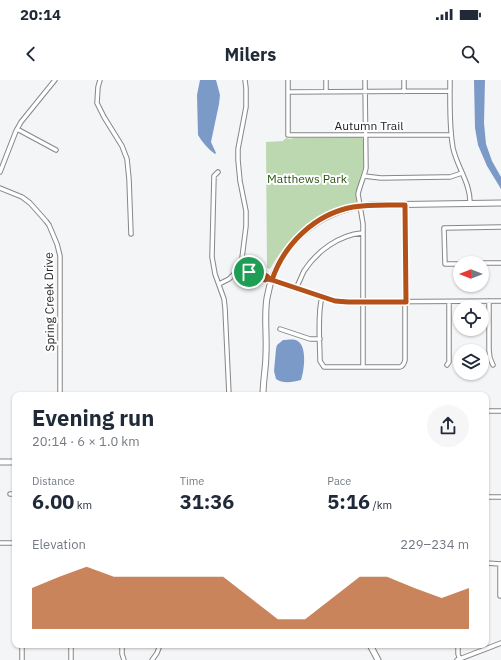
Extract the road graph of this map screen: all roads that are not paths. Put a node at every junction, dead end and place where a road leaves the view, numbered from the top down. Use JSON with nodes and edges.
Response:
{"nodes":[{"id":1,"x":55,"y":80,"type":"edge"},
{"id":2,"x":100,"y":80,"type":"edge"},
{"id":3,"x":245,"y":80,"type":"edge"},
{"id":4,"x":288,"y":80,"type":"edge"},
{"id":5,"x":326,"y":80,"type":"edge"},
{"id":6,"x":365,"y":80,"type":"edge"},
{"id":7,"x":404,"y":80,"type":"edge"},
{"id":8,"x":450,"y":80,"type":"edge"},
{"id":9,"x":450,"y":91,"type":"junction"},
{"id":10,"x":288,"y":92,"type":"junction"},
{"id":11,"x":326,"y":92,"type":"junction"},
{"id":12,"x":365,"y":92,"type":"junction"},
{"id":13,"x":404,"y":92,"type":"junction"},
{"id":14,"x":17,"y":129,"type":"junction"},
{"id":15,"x":365,"y":135,"type":"junction"},
{"id":16,"x":451,"y":135,"type":"junction"},
{"id":17,"x":56,"y":150,"type":"dead end"},
{"id":18,"x":0,"y":172,"type":"edge"},
{"id":19,"x":218,"y":172,"type":"dead end"},
{"id":20,"x":462,"y":173,"type":"junction"},
{"id":21,"x":364,"y":176,"type":"junction"},
{"id":22,"x":0,"y":188,"type":"edge"},
{"id":23,"x":501,"y":203,"type":"edge"},
{"id":24,"x":470,"y":204,"type":"junction"},
{"id":25,"x":405,"y":205,"type":"junction"},
{"id":26,"x":359,"y":206,"type":"junction"},
{"id":27,"x":501,"y":227,"type":"edge"},
{"id":28,"x":362,"y":233,"type":"junction"},
{"id":29,"x":131,"y":234,"type":"dead end"},
{"id":30,"x":489,"y":263,"type":"edge"},
{"id":31,"x":501,"y":263,"type":"edge"},
{"id":32,"x":453,"y":264,"type":"edge"},
{"id":33,"x":239,"y":268,"type":"junction"},
{"id":34,"x":270,"y":280,"type":"junction"},
{"id":35,"x":219,"y":284,"type":"junction"},
{"id":36,"x":296,"y":288,"type":"junction"},
{"id":37,"x":322,"y":297,"type":"junction"},
{"id":38,"x":489,"y":301,"type":"edge"},
{"id":39,"x":501,"y":301,"type":"edge"},
{"id":40,"x":363,"y":302,"type":"junction"},
{"id":41,"x":406,"y":302,"type":"junction"},
{"id":42,"x":448,"y":302,"type":"junction"},
{"id":43,"x":453,"y":302,"type":"edge"},
{"id":44,"x":280,"y":329,"type":"dead end"},
{"id":45,"x":489,"y":336,"type":"edge"},
{"id":46,"x":320,"y":339,"type":"junction"},
{"id":47,"x":447,"y":365,"type":"dead end"},
{"id":48,"x":493,"y":365,"type":"dead end"},
{"id":49,"x":363,"y":367,"type":"junction"},
{"id":50,"x":60,"y":392,"type":"edge"},
{"id":51,"x":229,"y":392,"type":"edge"},
{"id":52,"x":263,"y":392,"type":"edge"},
{"id":53,"x":501,"y":410,"type":"edge"},
{"id":54,"x":489,"y":411,"type":"edge"},
{"id":55,"x":0,"y":462,"type":"edge"},
{"id":56,"x":12,"y":462,"type":"edge"},
{"id":57,"x":489,"y":497,"type":"edge"},
{"id":58,"x":501,"y":497,"type":"edge"},
{"id":59,"x":0,"y":543,"type":"edge"},
{"id":60,"x":12,"y":544,"type":"edge"},
{"id":61,"x":489,"y":563,"type":"edge"},
{"id":62,"x":501,"y":564,"type":"edge"},
{"id":63,"x":500,"y":596,"type":"edge"},
{"id":64,"x":501,"y":644,"type":"edge"},
{"id":65,"x":22,"y":648,"type":"edge"},
{"id":66,"x":71,"y":648,"type":"edge"},
{"id":67,"x":122,"y":648,"type":"edge"},
{"id":68,"x":159,"y":648,"type":"edge"},
{"id":69,"x":372,"y":648,"type":"edge"},
{"id":70,"x":458,"y":648,"type":"edge"},
{"id":71,"x":22,"y":660,"type":"edge"},
{"id":72,"x":71,"y":660,"type":"edge"},
{"id":73,"x":124,"y":660,"type":"edge"},
{"id":74,"x":152,"y":660,"type":"edge"},
{"id":75,"x":378,"y":660,"type":"edge"},
{"id":76,"x":459,"y":660,"type":"edge"}],
"edges":[{"from":1,"to":14,"type":"street"},
{"from":2,"to":29,"type":"street"},
{"from":3,"to":33,"type":"street"},
{"from":4,"to":10,"type":"street"},
{"from":5,"to":11,"type":"street"},
{"from":6,"to":12,"type":"street"},
{"from":7,"to":13,"type":"street"},
{"from":8,"to":9,"type":"street"},
{"from":9,"to":13,"type":"street"},
{"from":9,"to":16,"type":"street"},
{"from":10,"to":11,"type":"street"},
{"from":10,"to":15,"type":"street","name":"Autumn Trail"},
{"from":11,"to":12,"type":"street"},
{"from":12,"to":13,"type":"street"},
{"from":12,"to":15,"type":"street"},
{"from":14,"to":17,"type":"street"},
{"from":14,"to":18,"type":"street"},
{"from":15,"to":16,"type":"street","name":"Autumn Trail"},
{"from":15,"to":21,"type":"street"},
{"from":16,"to":20,"type":"street"},
{"from":19,"to":35,"type":"street"},
{"from":20,"to":21,"type":"street"},
{"from":20,"to":24,"type":"street"},
{"from":21,"to":26,"type":"street"},
{"from":22,"to":50,"type":"street","name":"Spring Creek Drive"},
{"from":23,"to":24,"type":"street"},
{"from":24,"to":25,"type":"street"},
{"from":25,"to":26,"type":"street"},
{"from":25,"to":41,"type":"street"},
{"from":26,"to":28,"type":"street"},
{"from":26,"to":34,"type":"street"},
{"from":27,"to":32,"type":"street"},
{"from":28,"to":36,"type":"street"},
{"from":28,"to":40,"type":"street"},
{"from":30,"to":31,"type":"street"},
{"from":33,"to":34,"type":"street"},
{"from":33,"to":35,"type":"street"},
{"from":34,"to":36,"type":"street"},
{"from":34,"to":52,"type":"street"},
{"from":35,"to":51,"type":"street"},
{"from":36,"to":37,"type":"street"},
{"from":37,"to":40,"type":"street"},
{"from":37,"to":46,"type":"street"},
{"from":38,"to":39,"type":"street"},
{"from":40,"to":41,"type":"street"},
{"from":40,"to":49,"type":"street"},
{"from":41,"to":42,"type":"street"},
{"from":41,"to":49,"type":"street"},
{"from":42,"to":43,"type":"street"},
{"from":42,"to":47,"type":"street"},
{"from":44,"to":46,"type":"street"},
{"from":45,"to":48,"type":"street"},
{"from":46,"to":49,"type":"street"},
{"from":53,"to":54,"type":"street"},
{"from":55,"to":56,"type":"street"},
{"from":57,"to":58,"type":"street"},
{"from":59,"to":60,"type":"street"},
{"from":61,"to":62,"type":"street"},
{"from":62,"to":63,"type":"street"},
{"from":64,"to":76,"type":"street"},
{"from":65,"to":71,"type":"street"},
{"from":66,"to":72,"type":"street"},
{"from":67,"to":73,"type":"street"},
{"from":68,"to":74,"type":"street"},
{"from":69,"to":75,"type":"street"},
{"from":70,"to":76,"type":"street"}]}
